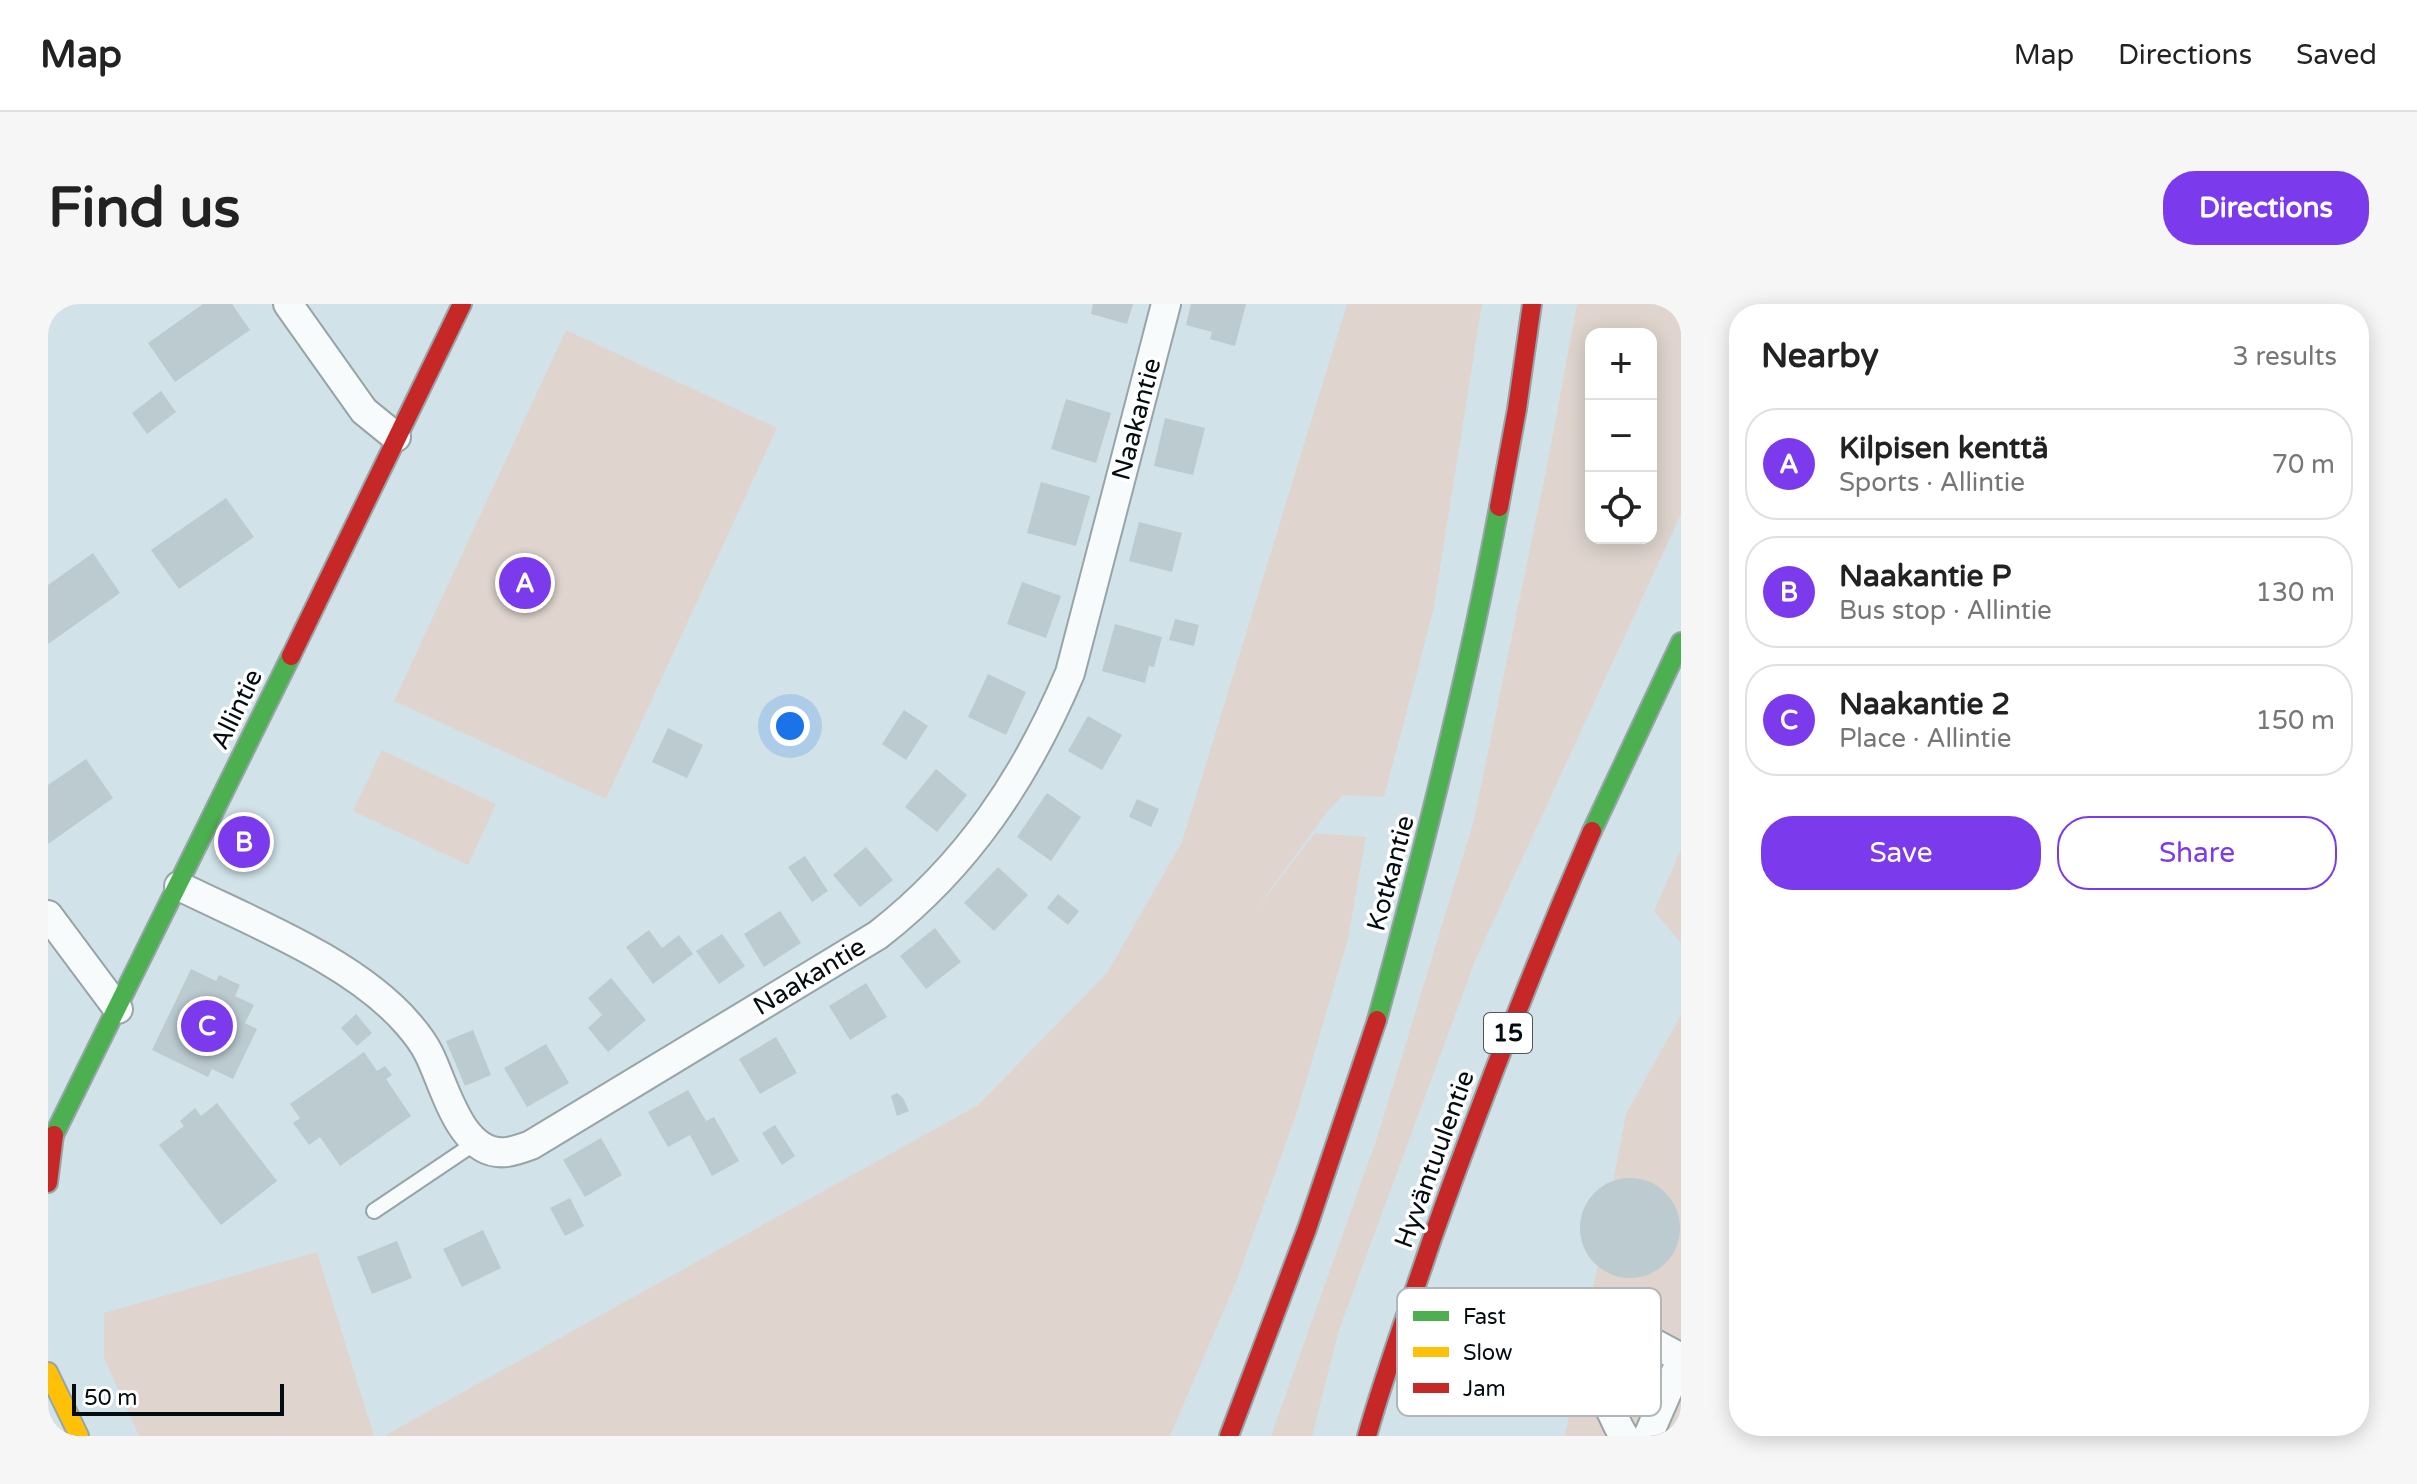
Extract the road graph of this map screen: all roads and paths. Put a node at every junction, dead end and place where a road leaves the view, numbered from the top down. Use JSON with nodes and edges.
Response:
{"nodes":[{"id":1,"x":288,"y":304,"type":"edge"},
{"id":2,"x":462,"y":304,"type":"edge"},
{"id":3,"x":1166,"y":304,"type":"edge"},
{"id":4,"x":1532,"y":304,"type":"edge"},
{"id":5,"x":396,"y":437,"type":"junction"},
{"id":6,"x":1681,"y":642,"type":"edge"},
{"id":7,"x":179,"y":886,"type":"junction"},
{"id":8,"x":48,"y":915,"type":"edge"},
{"id":9,"x":118,"y":1009,"type":"junction"},
{"id":10,"x":50,"y":1137,"type":"edge"},
{"id":11,"x":475,"y":1143,"type":"junction"},
{"id":12,"x":48,"y":1183,"type":"edge"},
{"id":13,"x":374,"y":1211,"type":"dead end"},
{"id":14,"x":1415,"y":1288,"type":"edge"},
{"id":15,"x":1397,"y":1340,"type":"edge"},
{"id":16,"x":1661,"y":1348,"type":"edge"},
{"id":17,"x":1681,"y":1359,"type":"edge"},
{"id":18,"x":48,"y":1372,"type":"edge"},
{"id":19,"x":1661,"y":1406,"type":"edge"},
{"id":20,"x":1613,"y":1416,"type":"edge"},
{"id":21,"x":1657,"y":1416,"type":"edge"},
{"id":22,"x":79,"y":1436,"type":"edge"},
{"id":23,"x":1229,"y":1436,"type":"edge"},
{"id":24,"x":1367,"y":1436,"type":"edge"},
{"id":25,"x":1624,"y":1436,"type":"edge"},
{"id":26,"x":1648,"y":1436,"type":"edge"}],
"edges":[{"from":1,"to":5,"type":"street"},
{"from":2,"to":5,"type":"main road","name":"Allintie"},
{"from":3,"to":11,"type":"street","name":"Naakantie"},
{"from":4,"to":23,"type":"main road","name":"Kotkantie"},
{"from":5,"to":7,"type":"main road","name":"Allintie"},
{"from":6,"to":14,"type":"main road","name":"Hyväntuulentie","number":"15"},
{"from":7,"to":9,"type":"main road","name":"Allintie"},
{"from":7,"to":11,"type":"street"},
{"from":8,"to":9,"type":"street"},
{"from":9,"to":10,"type":"main road","name":"Allintie"},
{"from":10,"to":12,"type":"main road","name":"Allintie"},
{"from":11,"to":13,"type":"lane"},
{"from":15,"to":24,"type":"main road","name":"Hyväntuulentie","number":"15"},
{"from":16,"to":17,"type":"street"},
{"from":17,"to":19,"type":"street"},
{"from":18,"to":22,"type":"main road"},
{"from":20,"to":25,"type":"street"},
{"from":21,"to":26,"type":"street"}]}
